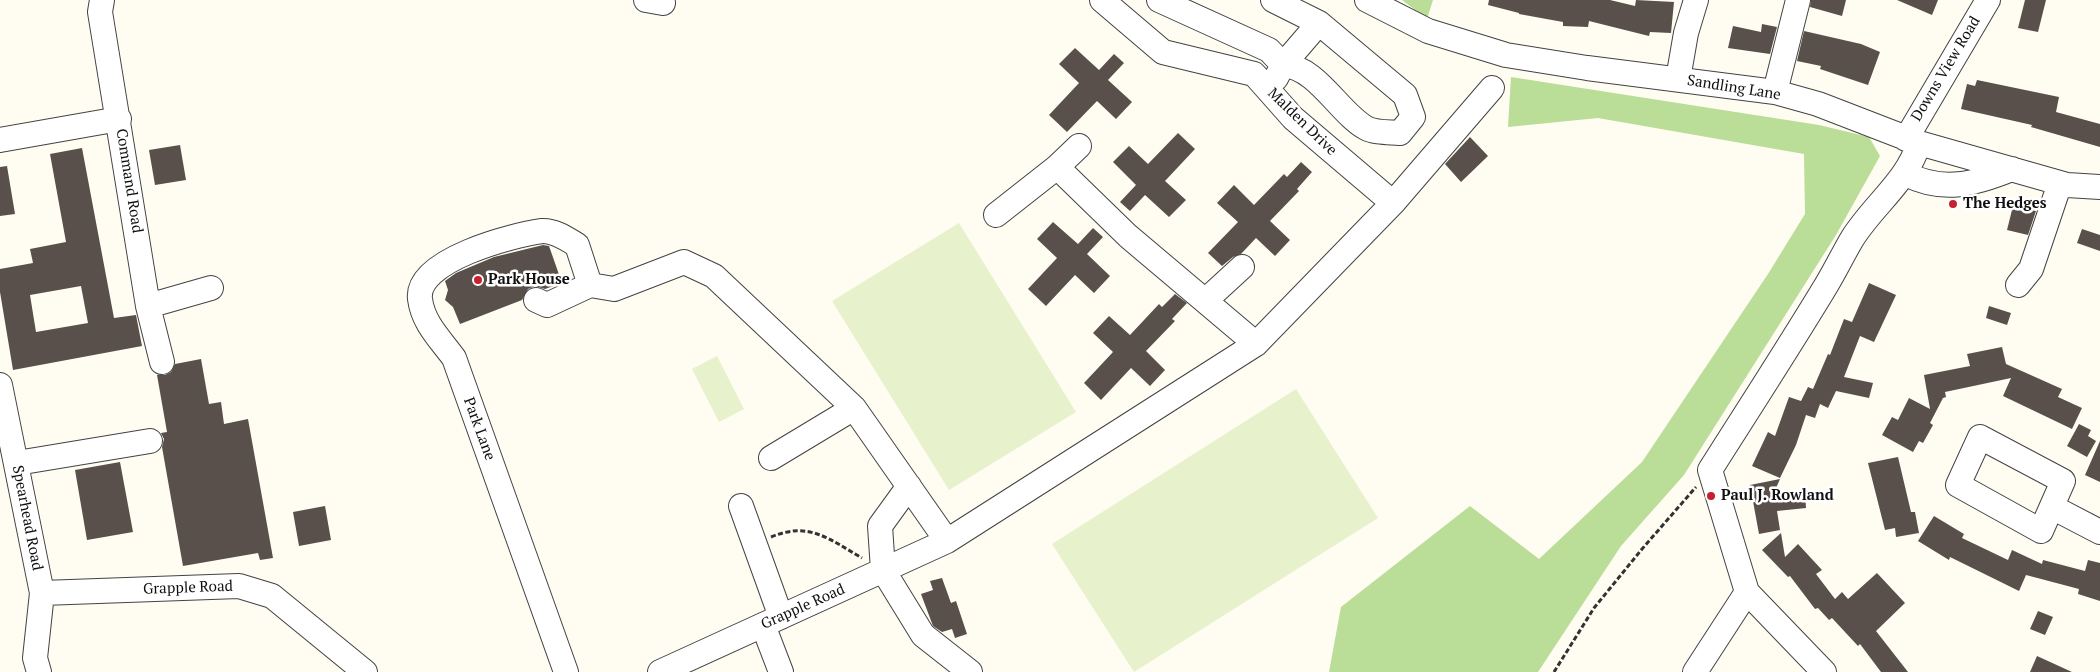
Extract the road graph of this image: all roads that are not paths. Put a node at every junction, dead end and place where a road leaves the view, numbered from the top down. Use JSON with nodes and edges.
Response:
{"nodes":[{"id":1,"x":102,"y":0,"type":"edge"},
{"id":2,"x":1102,"y":0,"type":"edge"},
{"id":3,"x":1159,"y":0,"type":"edge"},
{"id":4,"x":1273,"y":0,"type":"edge"},
{"id":5,"x":1367,"y":0,"type":"edge"},
{"id":6,"x":1696,"y":0,"type":"edge"},
{"id":7,"x":1798,"y":0,"type":"edge"},
{"id":8,"x":1988,"y":0,"type":"edge"},
{"id":9,"x":1319,"y":23,"type":"junction"},
{"id":10,"x":1283,"y":65,"type":"junction"},
{"id":11,"x":1678,"y":79,"type":"junction"},
{"id":12,"x":1266,"y":88,"type":"junction"},
{"id":13,"x":1492,"y":88,"type":"dead end"},
{"id":14,"x":1775,"y":92,"type":"junction"},
{"id":15,"x":119,"y":119,"type":"junction"},
{"id":16,"x":0,"y":140,"type":"edge"},
{"id":17,"x":1913,"y":141,"type":"junction"},
{"id":18,"x":1079,"y":146,"type":"dead end"},
{"id":19,"x":1057,"y":167,"type":"junction"},
{"id":20,"x":2012,"y":169,"type":"junction"},
{"id":21,"x":1906,"y":174,"type":"junction"},
{"id":22,"x":2060,"y":183,"type":"junction"},
{"id":23,"x":2100,"y":188,"type":"edge"},
{"id":24,"x":1393,"y":203,"type":"junction"},
{"id":25,"x":996,"y":215,"type":"dead end"},
{"id":26,"x":1242,"y":267,"type":"dead end"},
{"id":27,"x":590,"y":285,"type":"junction"},
{"id":28,"x":2018,"y":285,"type":"dead end"},
{"id":29,"x":210,"y":288,"type":"dead end"},
{"id":30,"x":536,"y":300,"type":"dead end"},
{"id":31,"x":1205,"y":301,"type":"junction"},
{"id":32,"x":148,"y":306,"type":"junction"},
{"id":33,"x":1256,"y":344,"type":"junction"},
{"id":34,"x":162,"y":362,"type":"dead end"},
{"id":35,"x":0,"y":385,"type":"edge"},
{"id":36,"x":854,"y":408,"type":"junction"},
{"id":37,"x":150,"y":441,"type":"dead end"},
{"id":38,"x":771,"y":458,"type":"dead end"},
{"id":39,"x":17,"y":463,"type":"junction"},
{"id":40,"x":909,"y":486,"type":"junction"},
{"id":41,"x":741,"y":506,"type":"dead end"},
{"id":42,"x":2052,"y":507,"type":"dead end"},
{"id":43,"x":2100,"y":532,"type":"edge"},
{"id":44,"x":947,"y":541,"type":"junction"},
{"id":45,"x":878,"y":573,"type":"junction"},
{"id":46,"x":1747,"y":592,"type":"junction"},
{"id":47,"x":42,"y":593,"type":"junction"},
{"id":48,"x":772,"y":621,"type":"junction"},
{"id":49,"x":39,"y":672,"type":"edge"},
{"id":50,"x":365,"y":672,"type":"edge"},
{"id":51,"x":566,"y":672,"type":"edge"},
{"id":52,"x":660,"y":672,"type":"edge"},
{"id":53,"x":781,"y":672,"type":"edge"},
{"id":54,"x":970,"y":672,"type":"edge"},
{"id":55,"x":1695,"y":672,"type":"edge"},
{"id":56,"x":1824,"y":672,"type":"edge"}],
"edges":[{"from":1,"to":15,"type":"street","name":"Command Road"},
{"from":2,"to":12,"type":"street","name":"Malden Drive"},
{"from":3,"to":10,"type":"street"},
{"from":4,"to":9,"type":"street"},
{"from":5,"to":11,"type":"street","name":"Sandling Lane"},
{"from":6,"to":11,"type":"street"},
{"from":7,"to":14,"type":"street"},
{"from":8,"to":17,"type":"street","name":"Downs View Road"},
{"from":9,"to":10,"type":"street"},
{"from":9,"to":10,"type":"street"},
{"from":10,"to":12,"type":"street"},
{"from":11,"to":14,"type":"street","name":"Sandling Lane"},
{"from":12,"to":24,"type":"street","name":"Malden Drive"},
{"from":13,"to":24,"type":"street","name":"Grapple Road"},
{"from":14,"to":17,"type":"street","name":"Sandling Lane"},
{"from":15,"to":16,"type":"street"},
{"from":15,"to":32,"type":"street","name":"Command Road"},
{"from":17,"to":20,"type":"street","name":"Sandling Lane"},
{"from":17,"to":21,"type":"street"},
{"from":18,"to":19,"type":"street"},
{"from":19,"to":25,"type":"street"},
{"from":19,"to":31,"type":"street"},
{"from":20,"to":21,"type":"street"},
{"from":20,"to":22,"type":"street","name":"Sandling Lane"},
{"from":21,"to":46,"type":"street"},
{"from":22,"to":23,"type":"street","name":"Sandling Lane"},
{"from":22,"to":28,"type":"street"},
{"from":24,"to":33,"type":"street","name":"Grapple Road"},
{"from":26,"to":31,"type":"street"},
{"from":27,"to":30,"type":"street"},
{"from":27,"to":36,"type":"street"},
{"from":27,"to":51,"type":"street","name":"Park Lane"},
{"from":29,"to":32,"type":"street"},
{"from":31,"to":33,"type":"street"},
{"from":32,"to":34,"type":"street","name":"Command Road"},
{"from":33,"to":44,"type":"street","name":"Grapple Road"},
{"from":35,"to":39,"type":"street","name":"Spearhead Road"},
{"from":36,"to":38,"type":"street"},
{"from":36,"to":40,"type":"street"},
{"from":37,"to":39,"type":"street"},
{"from":39,"to":47,"type":"street","name":"Spearhead Road"},
{"from":40,"to":44,"type":"street"},
{"from":40,"to":45,"type":"street"},
{"from":41,"to":48,"type":"street"},
{"from":42,"to":43,"type":"street"},
{"from":44,"to":45,"type":"street","name":"Grapple Road"},
{"from":45,"to":48,"type":"street","name":"Grapple Road"},
{"from":45,"to":54,"type":"street"},
{"from":46,"to":55,"type":"street"},
{"from":46,"to":56,"type":"street"},
{"from":47,"to":49,"type":"street","name":"Spearhead Road"},
{"from":47,"to":50,"type":"street","name":"Grapple Road"},
{"from":48,"to":52,"type":"street","name":"Grapple Road"},
{"from":48,"to":53,"type":"street"}]}
